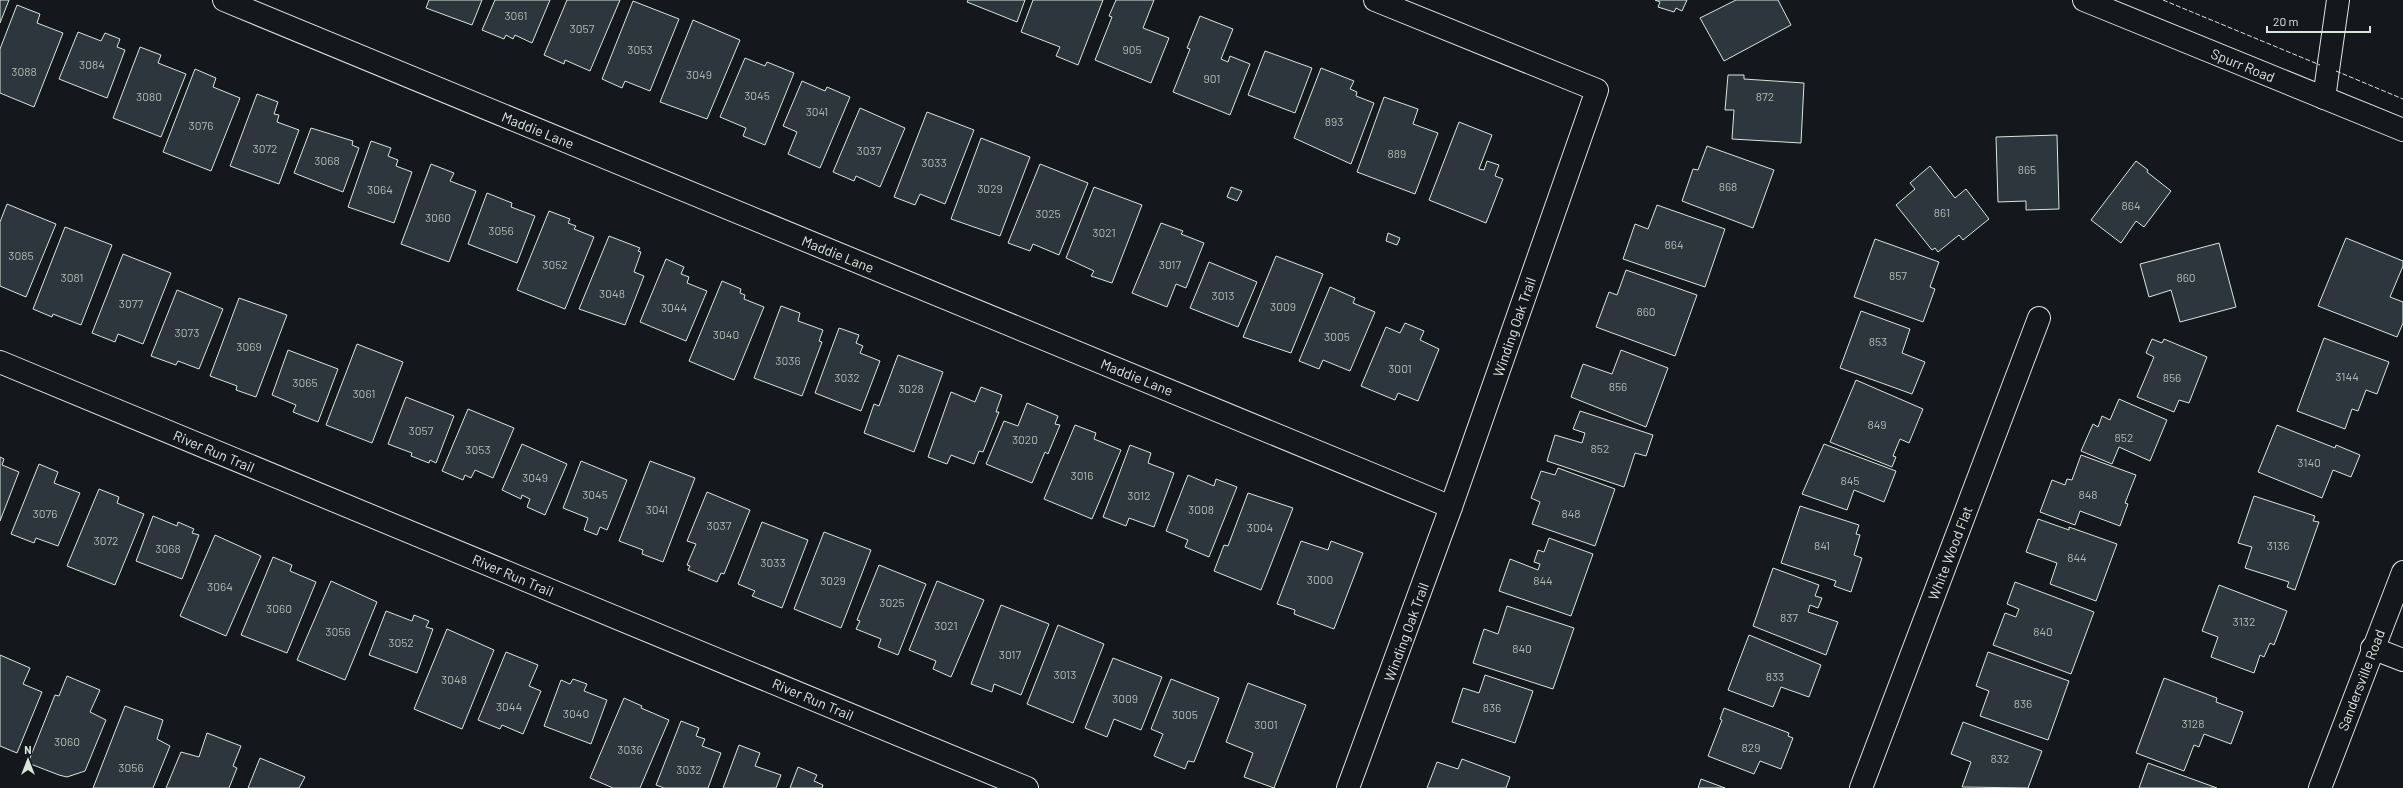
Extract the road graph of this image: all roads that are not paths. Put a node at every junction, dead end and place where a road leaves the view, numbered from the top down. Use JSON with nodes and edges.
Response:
{"nodes":[{"id":1,"x":224,"y":0,"type":"edge"},
{"id":2,"x":1375,"y":0,"type":"edge"},
{"id":3,"x":2084,"y":0,"type":"edge"},
{"id":4,"x":2338,"y":0,"type":"edge"},
{"id":5,"x":2324,"y":98,"type":"junction"},
{"id":6,"x":2403,"y":130,"type":"edge"},
{"id":7,"x":2039,"y":318,"type":"dead end"},
{"id":8,"x":0,"y":362,"type":"edge"},
{"id":9,"x":1451,"y":507,"type":"junction"},
{"id":10,"x":2403,"y":572,"type":"edge"},
{"id":11,"x":2372,"y":648,"type":"junction"},
{"id":12,"x":2403,"y":660,"type":"edge"},
{"id":13,"x":1027,"y":788,"type":"edge"},
{"id":14,"x":1348,"y":788,"type":"edge"},
{"id":15,"x":1861,"y":788,"type":"edge"},
{"id":16,"x":2320,"y":788,"type":"edge"}],
"edges":[{"from":1,"to":9,"type":"street","name":"Maddie Lane"},
{"from":2,"to":9,"type":"street","name":"Winding Oak Trail"},
{"from":3,"to":5,"type":"street","name":"Spurr Road"},
{"from":4,"to":5,"type":"street"},
{"from":5,"to":6,"type":"street","name":"Spurr Road"},
{"from":7,"to":15,"type":"street","name":"White Wood Flat"},
{"from":8,"to":13,"type":"street","name":"River Run Trail"},
{"from":9,"to":14,"type":"street","name":"Winding Oak Trail"},
{"from":10,"to":11,"type":"street","name":"Sandersville Road"},
{"from":11,"to":12,"type":"street"},
{"from":11,"to":16,"type":"street","name":"Sandersville Road"}]}
